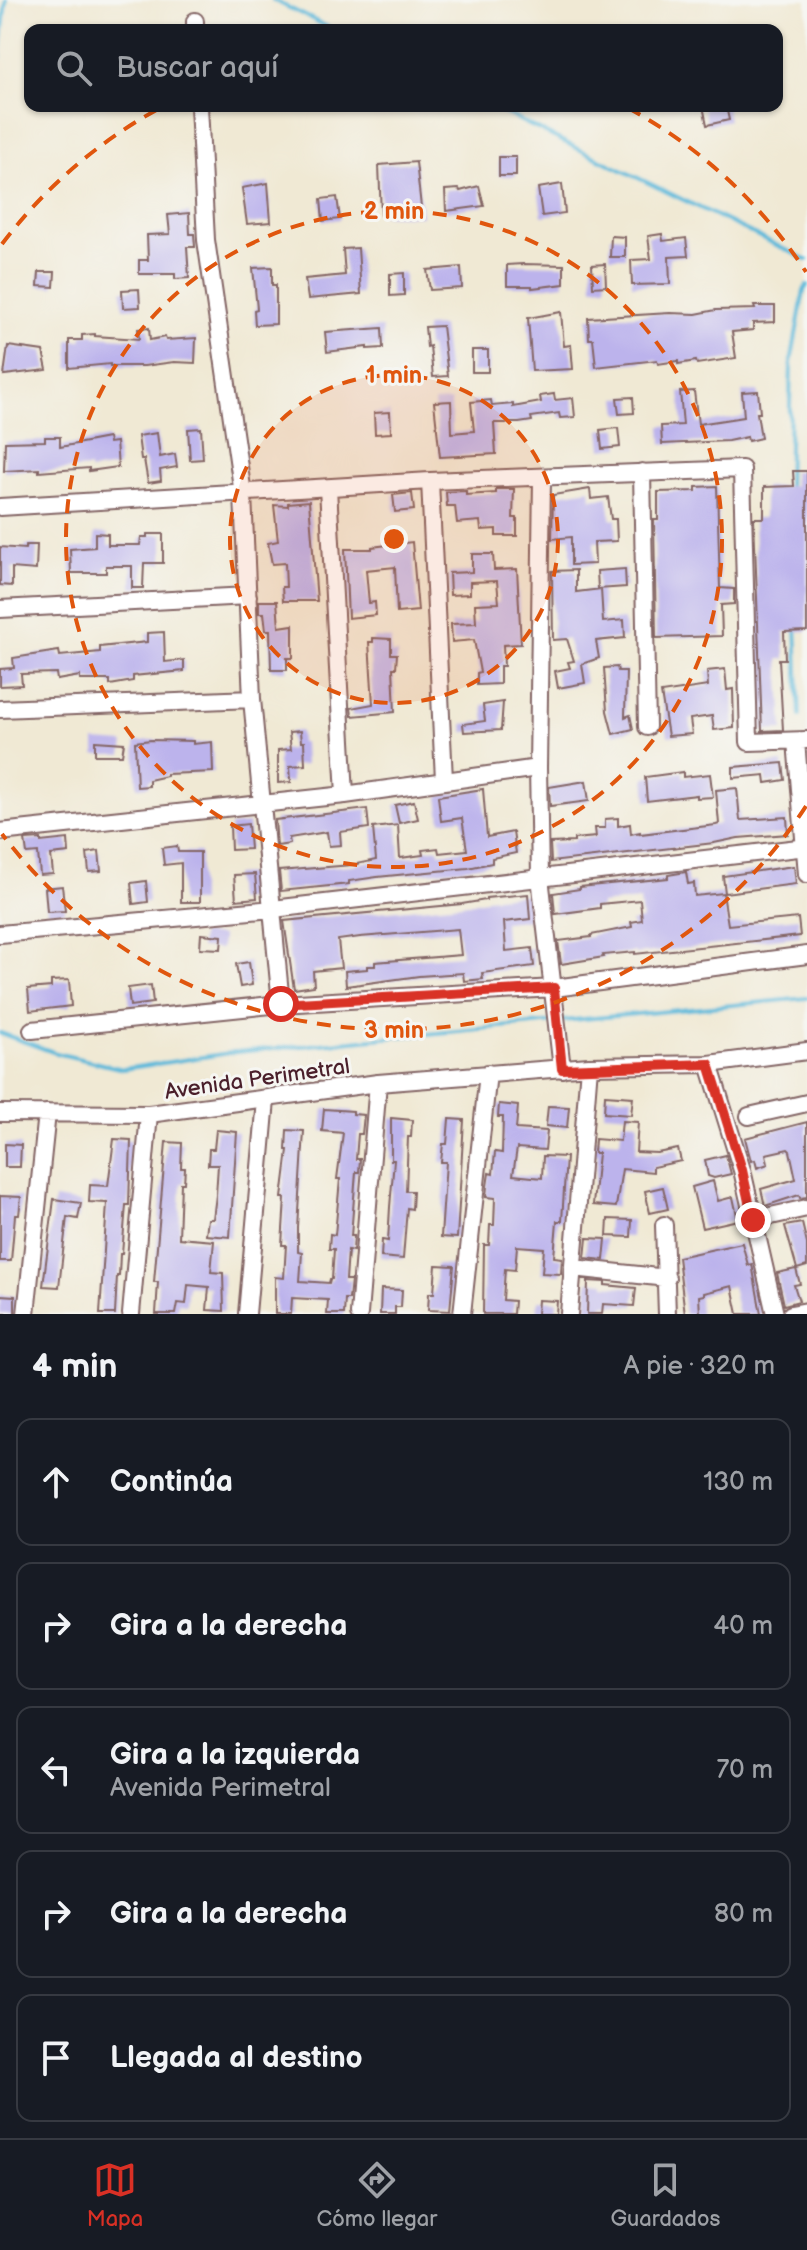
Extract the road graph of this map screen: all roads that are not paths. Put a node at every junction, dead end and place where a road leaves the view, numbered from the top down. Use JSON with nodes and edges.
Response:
{"nodes":[{"id":1,"x":199,"y":112,"type":"edge"},
{"id":2,"x":642,"y":472,"type":"junction"},
{"id":3,"x":542,"y":478,"type":"junction"},
{"id":4,"x":430,"y":481,"type":"junction"},
{"id":5,"x":328,"y":488,"type":"junction"},
{"id":6,"x":243,"y":494,"type":"junction"},
{"id":7,"x":0,"y":507,"type":"edge"},
{"id":8,"x":248,"y":596,"type":"junction"},
{"id":9,"x":0,"y":609,"type":"edge"},
{"id":10,"x":252,"y":699,"type":"junction"},
{"id":11,"x":0,"y":709,"type":"edge"},
{"id":12,"x":647,"y":727,"type":"dead end"},
{"id":13,"x":801,"y":741,"type":"edge"},
{"id":14,"x":538,"y":768,"type":"junction"},
{"id":15,"x":444,"y":780,"type":"junction"},
{"id":16,"x":345,"y":795,"type":"junction"},
{"id":17,"x":260,"y":804,"type":"junction"},
{"id":18,"x":0,"y":832,"type":"edge"},
{"id":19,"x":806,"y":847,"type":"edge"},
{"id":20,"x":807,"y":874,"type":"edge"},
{"id":21,"x":540,"y":877,"type":"junction"},
{"id":22,"x":273,"y":909,"type":"junction"},
{"id":23,"x":0,"y":934,"type":"edge"},
{"id":24,"x":807,"y":955,"type":"edge"},
{"id":25,"x":555,"y":996,"type":"junction"},
{"id":26,"x":281,"y":1004,"type":"junction"},
{"id":27,"x":32,"y":1030,"type":"dead end"},
{"id":28,"x":807,"y":1051,"type":"edge"},
{"id":29,"x":709,"y":1064,"type":"junction"},
{"id":30,"x":589,"y":1066,"type":"junction"},
{"id":31,"x":562,"y":1069,"type":"junction"},
{"id":32,"x":488,"y":1073,"type":"junction"},
{"id":33,"x":378,"y":1083,"type":"junction"},
{"id":34,"x":266,"y":1100,"type":"junction"},
{"id":35,"x":807,"y":1103,"type":"edge"},
{"id":36,"x":0,"y":1113,"type":"edge"},
{"id":37,"x":47,"y":1113,"type":"junction"},
{"id":38,"x":149,"y":1114,"type":"junction"},
{"id":39,"x":749,"y":1116,"type":"dead end"},
{"id":40,"x":807,"y":1208,"type":"edge"},
{"id":41,"x":753,"y":1220,"type":"junction"},
{"id":42,"x":664,"y":1225,"type":"dead end"},
{"id":43,"x":573,"y":1268,"type":"junction"},
{"id":44,"x":667,"y":1278,"type":"junction"},
{"id":45,"x":807,"y":1311,"type":"edge"},
{"id":46,"x":26,"y":1314,"type":"edge"},
{"id":47,"x":131,"y":1314,"type":"edge"},
{"id":48,"x":247,"y":1314,"type":"edge"},
{"id":49,"x":359,"y":1314,"type":"edge"},
{"id":50,"x":462,"y":1314,"type":"edge"},
{"id":51,"x":569,"y":1314,"type":"edge"},
{"id":52,"x":667,"y":1314,"type":"edge"},
{"id":53,"x":775,"y":1314,"type":"edge"},
{"id":54,"x":791,"y":1314,"type":"edge"}],
"edges":[{"from":1,"to":6,"type":"street"},
{"from":2,"to":3,"type":"street"},
{"from":2,"to":12,"type":"street"},
{"from":2,"to":13,"type":"street"},
{"from":3,"to":4,"type":"street"},
{"from":3,"to":14,"type":"street"},
{"from":4,"to":5,"type":"street"},
{"from":4,"to":15,"type":"street"},
{"from":5,"to":6,"type":"street"},
{"from":5,"to":16,"type":"street"},
{"from":6,"to":7,"type":"street"},
{"from":6,"to":8,"type":"street"},
{"from":8,"to":9,"type":"street"},
{"from":8,"to":10,"type":"street"},
{"from":10,"to":11,"type":"street"},
{"from":10,"to":17,"type":"street"},
{"from":13,"to":19,"type":"street"},
{"from":14,"to":15,"type":"street"},
{"from":14,"to":21,"type":"street"},
{"from":15,"to":16,"type":"street"},
{"from":16,"to":17,"type":"street"},
{"from":17,"to":18,"type":"street"},
{"from":17,"to":22,"type":"street"},
{"from":19,"to":20,"type":"street"},
{"from":19,"to":21,"type":"street"},
{"from":21,"to":22,"type":"street"},
{"from":21,"to":25,"type":"street"},
{"from":22,"to":23,"type":"street"},
{"from":22,"to":26,"type":"street"},
{"from":24,"to":25,"type":"street"},
{"from":25,"to":26,"type":"street"},
{"from":25,"to":31,"type":"street"},
{"from":26,"to":27,"type":"street"},
{"from":28,"to":29,"type":"street","name":"Avenida Perimetral"},
{"from":29,"to":30,"type":"street","name":"Avenida Perimetral"},
{"from":29,"to":41,"type":"street"},
{"from":30,"to":31,"type":"street","name":"Avenida Perimetral"},
{"from":30,"to":43,"type":"street"},
{"from":31,"to":32,"type":"street","name":"Avenida Perimetral"},
{"from":32,"to":33,"type":"street","name":"Avenida Perimetral"},
{"from":32,"to":50,"type":"street"},
{"from":33,"to":34,"type":"street","name":"Avenida Perimetral"},
{"from":33,"to":49,"type":"street"},
{"from":34,"to":38,"type":"street","name":"Avenida Perimetral"},
{"from":34,"to":48,"type":"street"},
{"from":35,"to":39,"type":"street"},
{"from":36,"to":37,"type":"street","name":"Avenida Perimetral"},
{"from":37,"to":38,"type":"street","name":"Avenida Perimetral"},
{"from":37,"to":46,"type":"street"},
{"from":38,"to":47,"type":"street"},
{"from":40,"to":41,"type":"street"},
{"from":41,"to":53,"type":"street"},
{"from":42,"to":44,"type":"street"},
{"from":43,"to":44,"type":"street"},
{"from":43,"to":51,"type":"street"},
{"from":44,"to":52,"type":"street"},
{"from":45,"to":54,"type":"street"}]}
